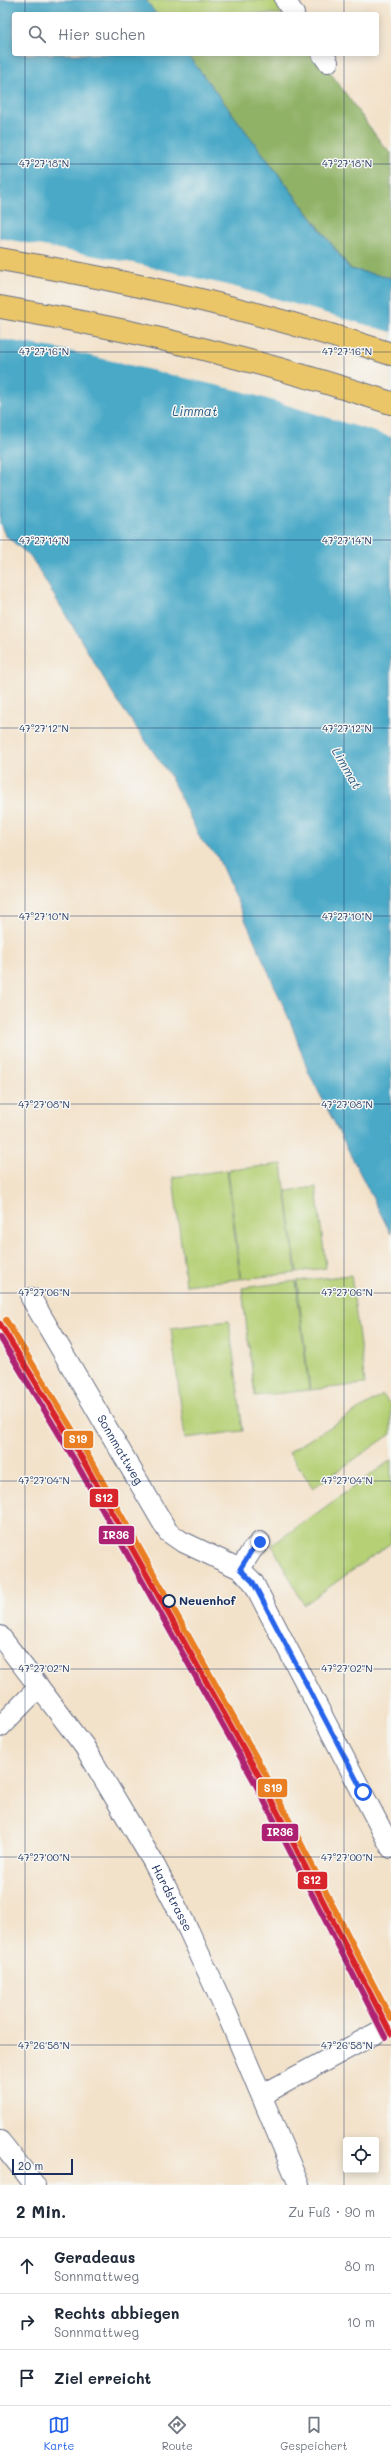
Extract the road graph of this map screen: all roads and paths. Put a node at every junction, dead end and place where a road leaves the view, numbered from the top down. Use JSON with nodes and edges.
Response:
{"nodes":[{"id":1,"x":285,"y":0,"type":"edge"},
{"id":2,"x":293,"y":12,"type":"edge"},
{"id":3,"x":0,"y":259,"type":"edge"},
{"id":4,"x":0,"y":307,"type":"edge"},
{"id":5,"x":391,"y":354,"type":"edge"},
{"id":6,"x":391,"y":403,"type":"edge"},
{"id":7,"x":32,"y":1298,"type":"dead end"},
{"id":8,"x":260,"y":1542,"type":"dead end"},
{"id":9,"x":240,"y":1569,"type":"junction"},
{"id":10,"x":0,"y":1636,"type":"edge"},
{"id":11,"x":39,"y":1687,"type":"junction"},
{"id":12,"x":0,"y":1727,"type":"edge"},
{"id":13,"x":391,"y":1848,"type":"edge"},
{"id":14,"x":391,"y":2025,"type":"edge"},
{"id":15,"x":262,"y":2095,"type":"junction"},
{"id":16,"x":0,"y":2141,"type":"edge"},
{"id":17,"x":35,"y":2185,"type":"edge"},
{"id":18,"x":299,"y":2185,"type":"edge"}],
"edges":[{"from":1,"to":2,"type":"street"},
{"from":3,"to":5,"type":"highway"},
{"from":4,"to":6,"type":"highway"},
{"from":7,"to":9,"type":"street","name":"Sonnmattweg"},
{"from":8,"to":9,"type":"street"},
{"from":9,"to":13,"type":"street","name":"Sonnmattweg"},
{"from":10,"to":11,"type":"street","name":"Hardstrasse"},
{"from":11,"to":12,"type":"street"},
{"from":11,"to":15,"type":"street","name":"Hardstrasse"},
{"from":14,"to":15,"type":"street"},
{"from":15,"to":18,"type":"street","name":"Hardstrasse"},
{"from":16,"to":17,"type":"street"}]}
